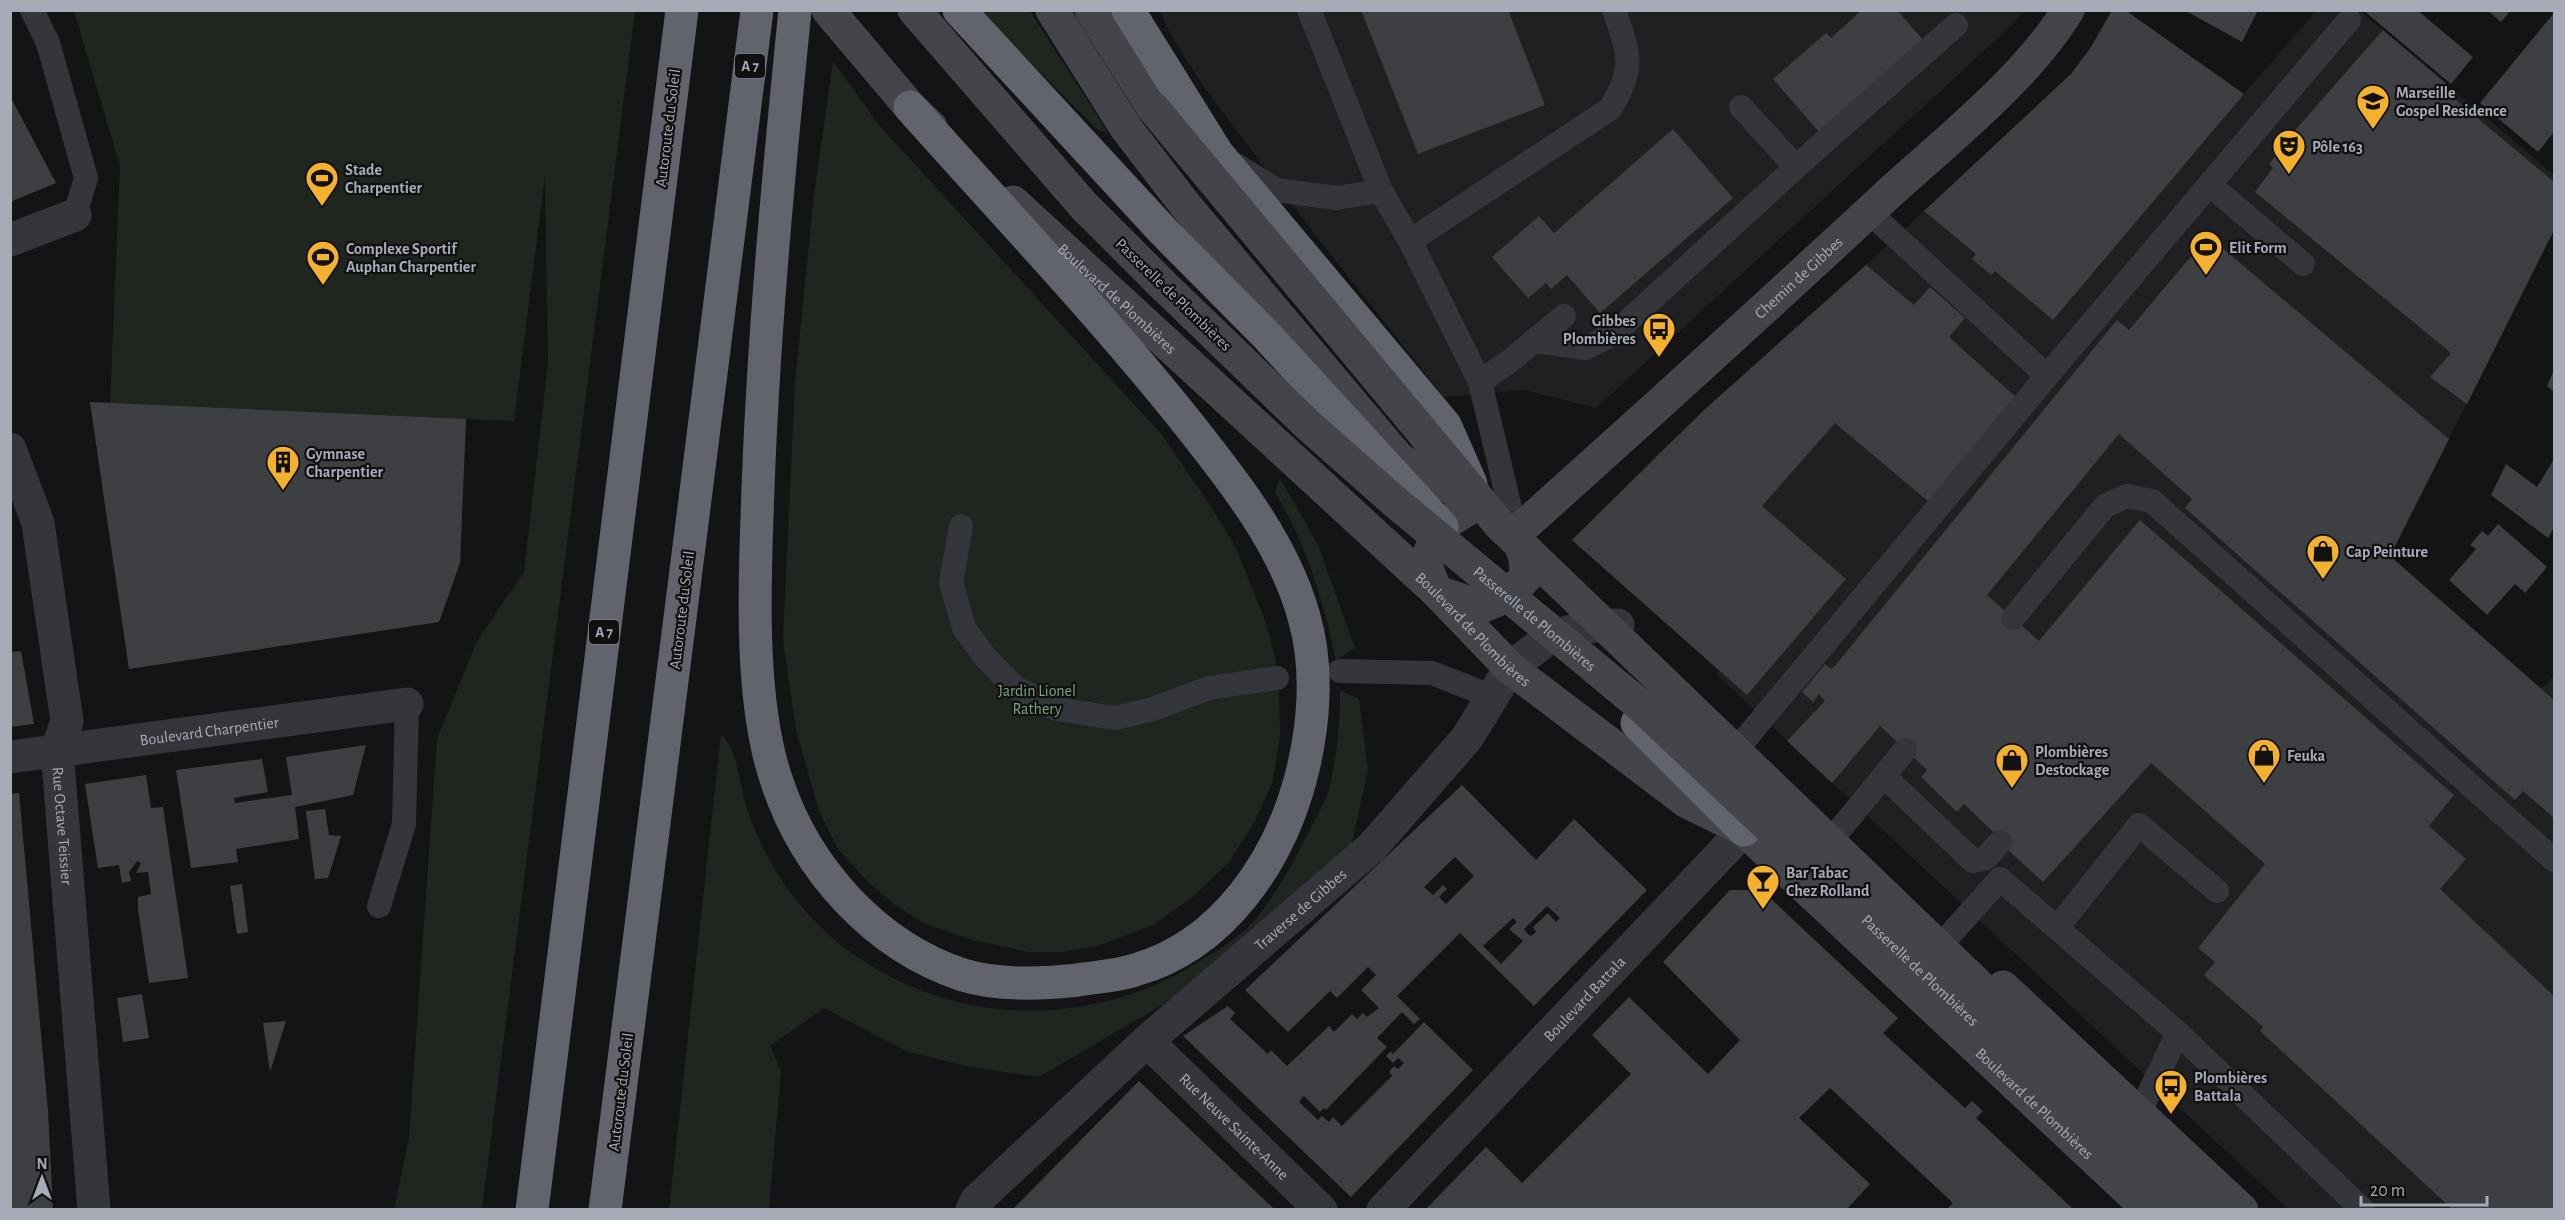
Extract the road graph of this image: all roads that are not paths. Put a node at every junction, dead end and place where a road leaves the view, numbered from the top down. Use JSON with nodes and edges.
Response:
{"nodes":[{"id":1,"x":32,"y":10,"type":"edge"},
{"id":2,"x":682,"y":10,"type":"edge"},
{"id":3,"x":757,"y":10,"type":"edge"},
{"id":4,"x":795,"y":10,"type":"edge"},
{"id":5,"x":828,"y":10,"type":"edge"},
{"id":6,"x":914,"y":10,"type":"edge"},
{"id":7,"x":960,"y":10,"type":"edge"},
{"id":8,"x":1052,"y":10,"type":"edge"},
{"id":9,"x":1091,"y":10,"type":"edge"},
{"id":10,"x":1128,"y":10,"type":"edge"},
{"id":11,"x":1309,"y":10,"type":"edge"},
{"id":12,"x":1614,"y":10,"type":"edge"},
{"id":13,"x":2068,"y":10,"type":"edge"},
{"id":14,"x":2349,"y":20,"type":"dead end"},
{"id":15,"x":1956,"y":25,"type":"dead end"},
{"id":16,"x":910,"y":107,"type":"junction"},
{"id":17,"x":1741,"y":107,"type":"dead end"},
{"id":18,"x":1217,"y":153,"type":"junction"},
{"id":19,"x":1796,"y":167,"type":"junction"},
{"id":20,"x":2211,"y":185,"type":"junction"},
{"id":21,"x":1381,"y":191,"type":"junction"},
{"id":22,"x":1869,"y":212,"type":"junction"},
{"id":23,"x":75,"y":215,"type":"joint"},
{"id":24,"x":10,"y":240,"type":"edge"},
{"id":25,"x":1410,"y":241,"type":"junction"},
{"id":26,"x":2303,"y":264,"type":"dead end"},
{"id":27,"x":1564,"y":316,"type":"dead end"},
{"id":28,"x":1534,"y":341,"type":"junction"},
{"id":29,"x":2047,"y":376,"type":"junction"},
{"id":30,"x":1480,"y":382,"type":"junction"},
{"id":31,"x":10,"y":449,"type":"edge"},
{"id":32,"x":1478,"y":503,"type":"junction"},
{"id":33,"x":961,"y":526,"type":"dead end"},
{"id":34,"x":1441,"y":526,"type":"junction"},
{"id":35,"x":1516,"y":533,"type":"junction"},
{"id":36,"x":1436,"y":591,"type":"junction"},
{"id":37,"x":1507,"y":596,"type":"junction"},
{"id":38,"x":2013,"y":618,"type":"dead end"},
{"id":39,"x":1618,"y":626,"type":"junction"},
{"id":40,"x":1550,"y":637,"type":"junction"},
{"id":41,"x":1510,"y":668,"type":"junction"},
{"id":42,"x":1340,"y":671,"type":"dead end"},
{"id":43,"x":1277,"y":678,"type":"dead end"},
{"id":44,"x":1493,"y":697,"type":"junction"},
{"id":45,"x":407,"y":704,"type":"joint"},
{"id":46,"x":1742,"y":743,"type":"junction"},
{"id":47,"x":57,"y":750,"type":"junction"},
{"id":48,"x":1905,"y":750,"type":"dead end"},
{"id":49,"x":10,"y":757,"type":"edge"},
{"id":50,"x":1884,"y":776,"type":"junction"},
{"id":51,"x":1787,"y":786,"type":"junction"},
{"id":52,"x":1744,"y":830,"type":"junction"},
{"id":53,"x":1837,"y":832,"type":"junction"},
{"id":54,"x":2000,"y":842,"type":"dead end"},
{"id":55,"x":2554,"y":860,"type":"edge"},
{"id":56,"x":2217,"y":891,"type":"dead end"},
{"id":57,"x":379,"y":906,"type":"dead end"},
{"id":58,"x":2057,"y":928,"type":"junction"},
{"id":59,"x":1949,"y":936,"type":"junction"},
{"id":60,"x":2178,"y":1033,"type":"junction"},
{"id":61,"x":1148,"y":1041,"type":"junction"},
{"id":62,"x":2139,"y":1113,"type":"junction"},
{"id":63,"x":94,"y":1209,"type":"edge"},
{"id":64,"x":532,"y":1209,"type":"edge"},
{"id":65,"x":605,"y":1209,"type":"edge"},
{"id":66,"x":972,"y":1209,"type":"edge"},
{"id":67,"x":1321,"y":1209,"type":"edge"},
{"id":68,"x":1383,"y":1209,"type":"edge"},
{"id":69,"x":2150,"y":1209,"type":"edge"},
{"id":70,"x":2175,"y":1209,"type":"edge"},
{"id":71,"x":2212,"y":1209,"type":"edge"},
{"id":72,"x":2241,"y":1209,"type":"edge"},
{"id":73,"x":2362,"y":1209,"type":"edge"}],
"edges":[{"from":1,"to":23,"type":"lane"},
{"from":2,"to":64,"type":"highway","name":"Autoroute du Soleil","number":"A 7"},
{"from":3,"to":65,"type":"highway","name":"Autoroute du Soleil","number":"A 7"},
{"from":4,"to":16,"type":"highway"},
{"from":5,"to":16,"type":"street","name":"Boulevard de Plombières"},
{"from":6,"to":70,"type":"street","name":"Passerelle de Plombières","bridge":true},
{"from":7,"to":34,"type":"highway"},
{"from":8,"to":32,"type":"street"},
{"from":9,"to":71,"type":"street","name":"Passerelle de Plombières","bridge":true},
{"from":10,"to":18,"type":"highway"},
{"from":11,"to":21,"type":"lane"},
{"from":12,"to":25,"type":"lane"},
{"from":13,"to":22,"type":"street","name":"Chemin de Gibbes"},
{"from":14,"to":20,"type":"lane"},
{"from":15,"to":19,"type":"lane"},
{"from":16,"to":36,"type":"street","name":"Boulevard de Plombières"},
{"from":17,"to":19,"type":"lane"},
{"from":18,"to":21,"type":"lane"},
{"from":18,"to":32,"type":"highway"},
{"from":19,"to":28,"type":"lane"},
{"from":20,"to":26,"type":"lane"},
{"from":20,"to":29,"type":"lane"},
{"from":21,"to":25,"type":"lane"},
{"from":22,"to":29,"type":"lane"},
{"from":22,"to":35,"type":"street","name":"Chemin de Gibbes"},
{"from":23,"to":24,"type":"street"},
{"from":25,"to":30,"type":"lane"},
{"from":27,"to":28,"type":"lane"},
{"from":28,"to":30,"type":"lane"},
{"from":29,"to":46,"type":"lane"},
{"from":30,"to":35,"type":"lane"},
{"from":31,"to":47,"type":"street","name":"Rue Octave Teissier"},
{"from":32,"to":34,"type":"street"},
{"from":32,"to":35,"type":"street"},
{"from":33,"to":43,"type":"lane"},
{"from":34,"to":36,"type":"street"},
{"from":34,"to":37,"type":"highway"},
{"from":35,"to":37,"type":"street"},
{"from":35,"to":39,"type":"street"},
{"from":36,"to":37,"type":"street"},
{"from":36,"to":41,"type":"street","name":"Boulevard de Plombières"},
{"from":37,"to":40,"type":"highway"},
{"from":38,"to":55,"type":"lane"},
{"from":39,"to":40,"type":"street","name":"Traverse de Gibbes"},
{"from":39,"to":46,"type":"street"},
{"from":40,"to":41,"type":"street","name":"Traverse de Gibbes"},
{"from":40,"to":52,"type":"highway"},
{"from":41,"to":44,"type":"street","name":"Traverse de Gibbes"},
{"from":41,"to":52,"type":"street","name":"Boulevard de Plombières"},
{"from":42,"to":44,"type":"lane"},
{"from":44,"to":61,"type":"street","name":"Traverse de Gibbes"},
{"from":45,"to":47,"type":"street","name":"Boulevard Charpentier"},
{"from":45,"to":57,"type":"lane"},
{"from":46,"to":51,"type":"street"},
{"from":47,"to":49,"type":"street","name":"Boulevard Charpentier"},
{"from":47,"to":63,"type":"street","name":"Rue Octave Teissier"},
{"from":48,"to":50,"type":"lane"},
{"from":50,"to":53,"type":"lane"},
{"from":50,"to":54,"type":"lane"},
{"from":51,"to":52,"type":"street","name":"Boulevard Battala"},
{"from":51,"to":53,"type":"street"},
{"from":52,"to":68,"type":"street","name":"Boulevard Battala"},
{"from":52,"to":69,"type":"street","name":"Boulevard de Plombières"},
{"from":53,"to":59,"type":"street"},
{"from":56,"to":58,"type":"lane"},
{"from":58,"to":59,"type":"lane"},
{"from":58,"to":60,"type":"lane"},
{"from":59,"to":62,"type":"street"},
{"from":60,"to":62,"type":"lane"},
{"from":60,"to":73,"type":"lane"},
{"from":61,"to":66,"type":"street","name":"Traverse de Gibbes"},
{"from":61,"to":67,"type":"street","name":"Rue Neuve Sainte-Anne"},
{"from":62,"to":72,"type":"street"}]}
